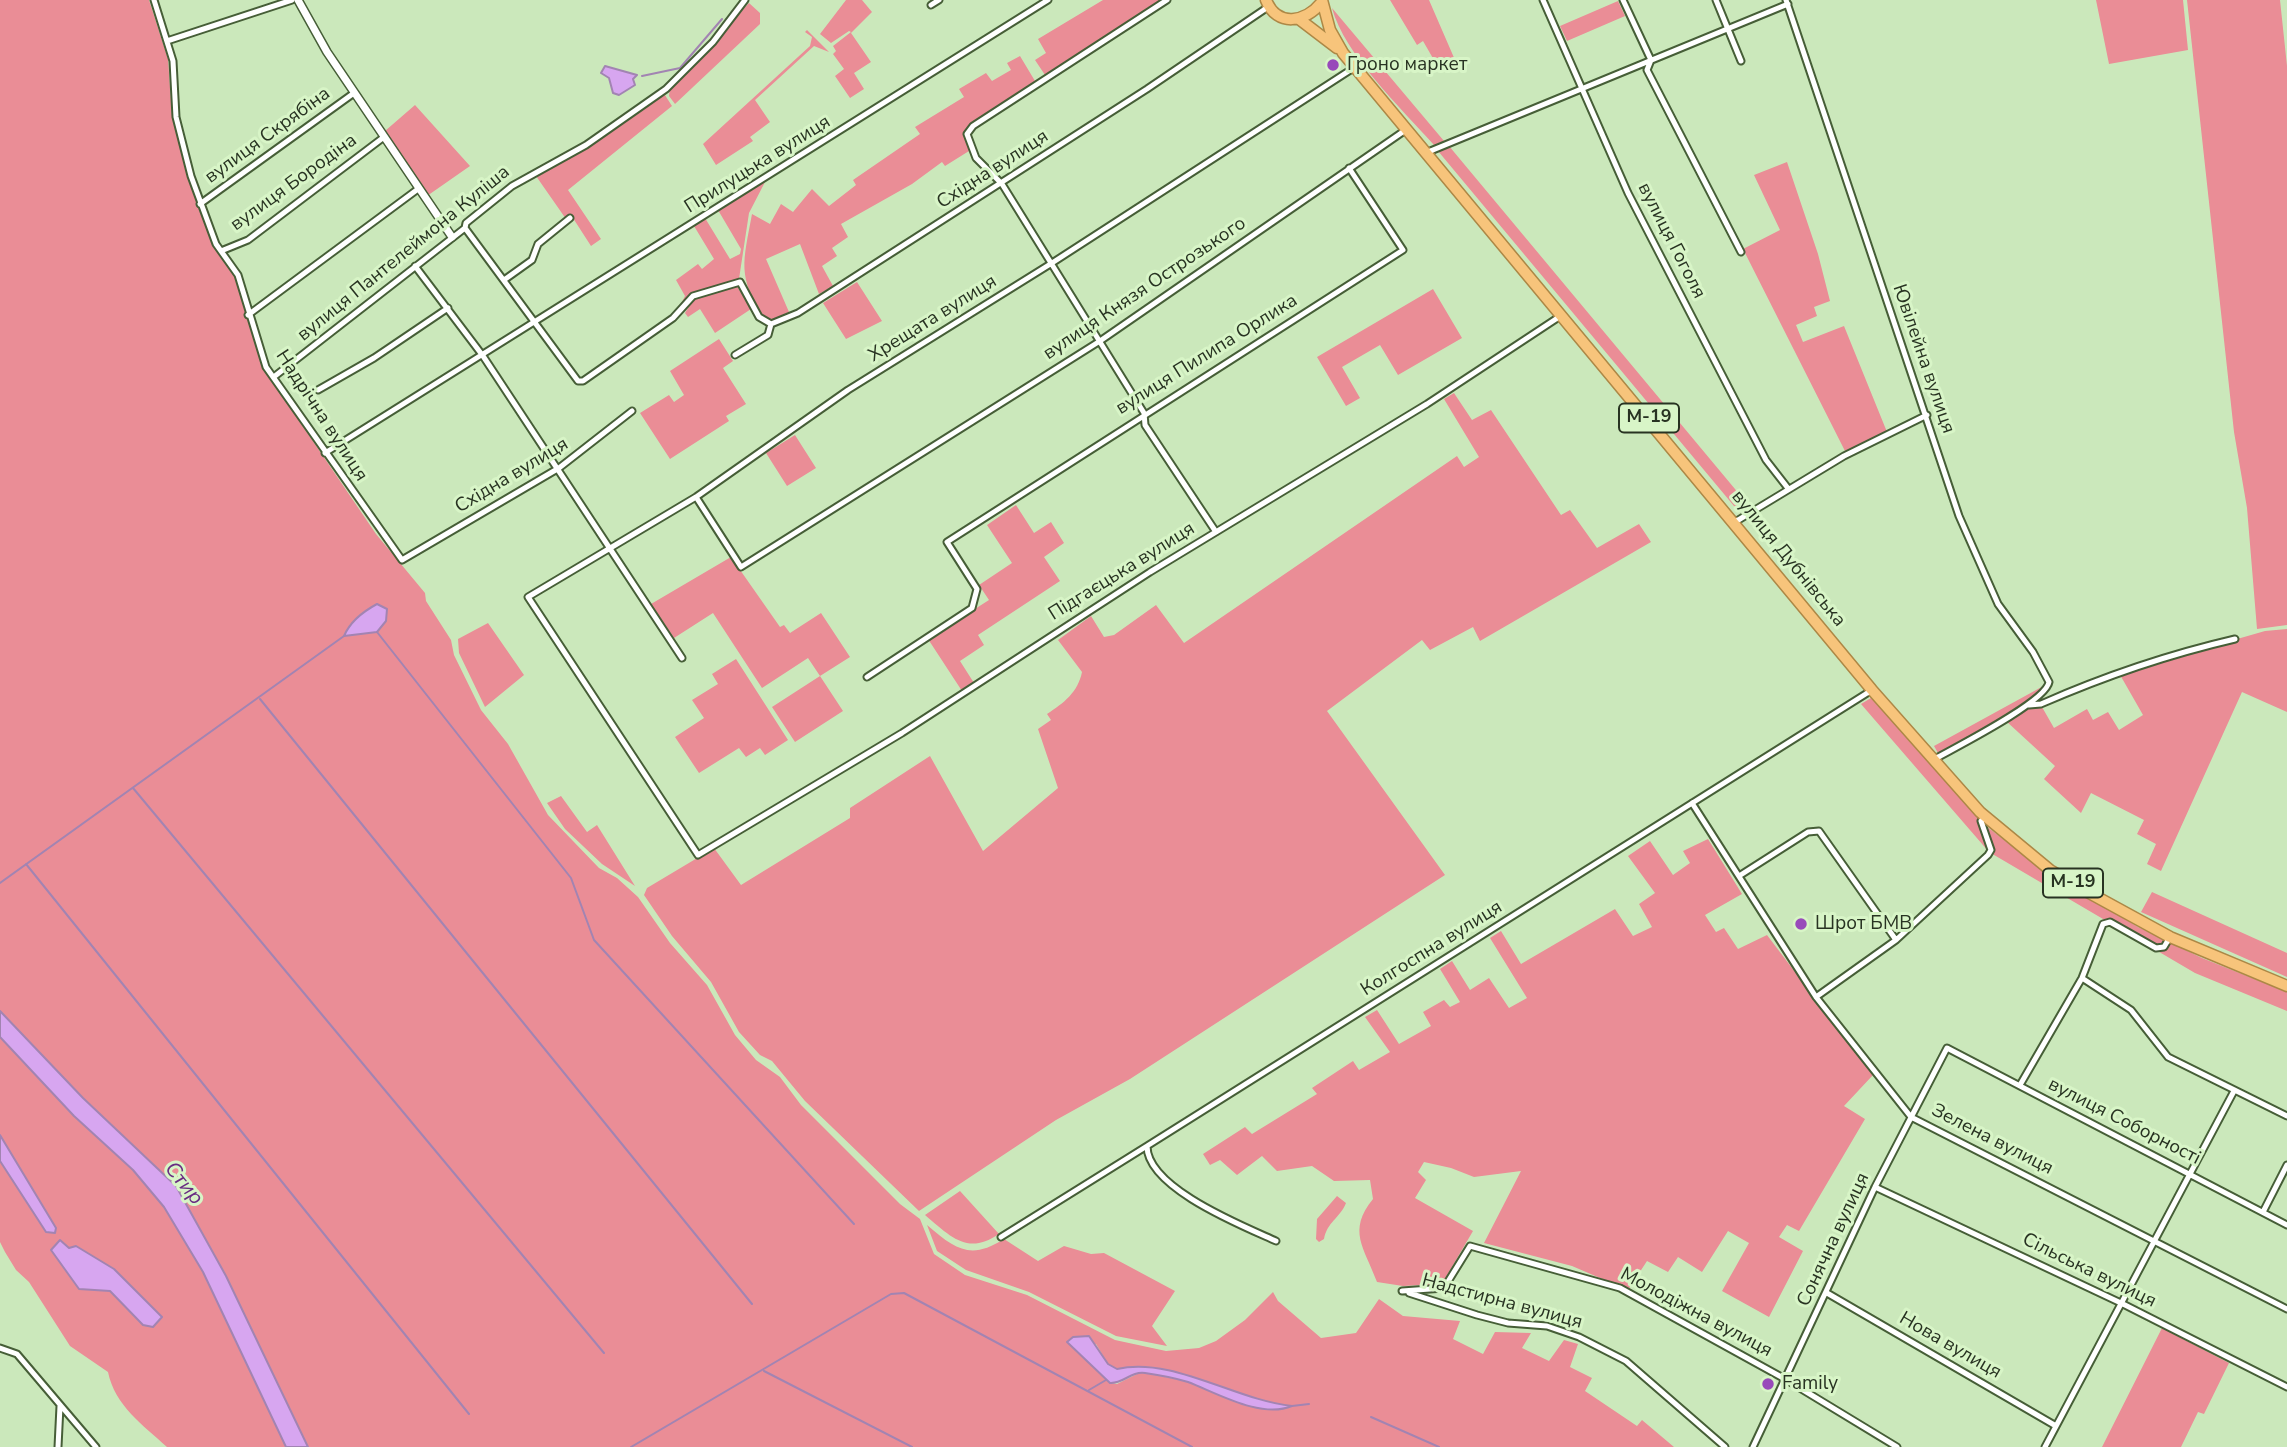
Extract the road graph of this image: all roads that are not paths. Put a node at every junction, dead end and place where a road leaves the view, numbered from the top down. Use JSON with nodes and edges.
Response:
{"nodes":[{"id":1,"x":154,"y":0,"type":"edge"},
{"id":2,"x":292,"y":0,"type":"edge"},
{"id":3,"x":298,"y":0,"type":"edge"},
{"id":4,"x":745,"y":0,"type":"edge"},
{"id":5,"x":939,"y":0,"type":"edge"},
{"id":6,"x":1048,"y":0,"type":"edge"},
{"id":7,"x":1167,"y":0,"type":"edge"},
{"id":8,"x":1543,"y":0,"type":"edge"},
{"id":9,"x":1623,"y":0,"type":"edge"},
{"id":10,"x":1716,"y":0,"type":"edge"},
{"id":11,"x":1322,"y":1,"type":"edge"},
{"id":12,"x":1787,"y":2,"type":"edge"},
{"id":13,"x":1267,"y":3,"type":"edge"},
{"id":14,"x":931,"y":5,"type":"dead end"},
{"id":15,"x":1299,"y":19,"type":"junction"},
{"id":16,"x":1728,"y":28,"type":"junction"},
{"id":17,"x":167,"y":41,"type":"junction"},
{"id":18,"x":1343,"y":53,"type":"junction"},
{"id":19,"x":1650,"y":60,"type":"junction"},
{"id":20,"x":1741,"y":61,"type":"dead end"},
{"id":21,"x":1355,"y":67,"type":"junction"},
{"id":22,"x":1580,"y":88,"type":"junction"},
{"id":23,"x":354,"y":93,"type":"junction"},
{"id":24,"x":1407,"y":129,"type":"junction"},
{"id":25,"x":384,"y":137,"type":"junction"},
{"id":26,"x":1428,"y":152,"type":"junction"},
{"id":27,"x":1349,"y":168,"type":"junction"},
{"id":28,"x":1002,"y":184,"type":"junction"},
{"id":29,"x":418,"y":189,"type":"junction"},
{"id":30,"x":200,"y":204,"type":"junction"},
{"id":31,"x":570,"y":218,"type":"dead end"},
{"id":32,"x":465,"y":228,"type":"junction"},
{"id":33,"x":452,"y":237,"type":"junction"},
{"id":34,"x":221,"y":251,"type":"junction"},
{"id":35,"x":1741,"y":252,"type":"dead end"},
{"id":36,"x":1052,"y":263,"type":"junction"},
{"id":37,"x":415,"y":266,"type":"junction"},
{"id":38,"x":504,"y":280,"type":"junction"},
{"id":39,"x":448,"y":308,"type":"junction"},
{"id":40,"x":248,"y":315,"type":"junction"},
{"id":41,"x":1562,"y":315,"type":"junction"},
{"id":42,"x":534,"y":323,"type":"junction"},
{"id":43,"x":771,"y":324,"type":"junction"},
{"id":44,"x":1100,"y":341,"type":"junction"},
{"id":45,"x":735,"y":355,"type":"dead end"},
{"id":46,"x":484,"y":356,"type":"junction"},
{"id":47,"x":275,"y":376,"type":"junction"},
{"id":48,"x":318,"y":390,"type":"dead end"},
{"id":49,"x":632,"y":411,"type":"dead end"},
{"id":50,"x":1144,"y":413,"type":"junction"},
{"id":51,"x":1927,"y":415,"type":"junction"},
{"id":52,"x":325,"y":453,"type":"junction"},
{"id":53,"x":559,"y":468,"type":"junction"},
{"id":54,"x":1787,"y":487,"type":"junction"},
{"id":55,"x":696,"y":497,"type":"junction"},
{"id":56,"x":1735,"y":522,"type":"junction"},
{"id":57,"x":1216,"y":532,"type":"junction"},
{"id":58,"x":612,"y":548,"type":"junction"},
{"id":59,"x":402,"y":560,"type":"joint"},
{"id":60,"x":528,"y":597,"type":"joint"},
{"id":61,"x":2235,"y":639,"type":"dead end"},
{"id":62,"x":682,"y":658,"type":"dead end"},
{"id":63,"x":867,"y":677,"type":"dead end"},
{"id":64,"x":1872,"y":690,"type":"junction"},
{"id":65,"x":2026,"y":706,"type":"junction"},
{"id":66,"x":1934,"y":760,"type":"junction"},
{"id":67,"x":1692,"y":803,"type":"junction"},
{"id":68,"x":1984,"y":817,"type":"junction"},
{"id":69,"x":1739,"y":876,"type":"junction"},
{"id":70,"x":2170,"y":937,"type":"junction"},
{"id":71,"x":1896,"y":940,"type":"junction"},
{"id":72,"x":2082,"y":978,"type":"junction"},
{"id":73,"x":2287,"y":986,"type":"edge"},
{"id":74,"x":1816,"y":996,"type":"junction"},
{"id":75,"x":1947,"y":1048,"type":"joint"},
{"id":76,"x":2020,"y":1085,"type":"junction"},
{"id":77,"x":2234,"y":1091,"type":"junction"},
{"id":78,"x":2287,"y":1116,"type":"edge"},
{"id":79,"x":1911,"y":1117,"type":"junction"},
{"id":80,"x":1147,"y":1146,"type":"junction"},
{"id":81,"x":2287,"y":1165,"type":"edge"},
{"id":82,"x":2190,"y":1174,"type":"junction"},
{"id":83,"x":1875,"y":1187,"type":"junction"},
{"id":84,"x":2263,"y":1212,"type":"junction"},
{"id":85,"x":2287,"y":1225,"type":"edge"},
{"id":86,"x":1001,"y":1237,"type":"dead end"},
{"id":87,"x":2155,"y":1240,"type":"junction"},
{"id":88,"x":1276,"y":1241,"type":"dead end"},
{"id":89,"x":1402,"y":1291,"type":"joint"},
{"id":90,"x":1827,"y":1293,"type":"junction"},
{"id":91,"x":2123,"y":1304,"type":"junction"},
{"id":92,"x":2287,"y":1309,"type":"edge"},
{"id":93,"x":0,"y":1348,"type":"edge"},
{"id":94,"x":1786,"y":1379,"type":"junction"},
{"id":95,"x":2287,"y":1387,"type":"edge"},
{"id":96,"x":60,"y":1406,"type":"junction"},
{"id":97,"x":2056,"y":1426,"type":"junction"},
{"id":98,"x":58,"y":1447,"type":"edge"},
{"id":99,"x":96,"y":1447,"type":"edge"},
{"id":100,"x":1725,"y":1447,"type":"edge"},
{"id":101,"x":1753,"y":1447,"type":"edge"},
{"id":102,"x":1897,"y":1447,"type":"edge"},
{"id":103,"x":2045,"y":1447,"type":"edge"}],
"edges":[{"from":1,"to":17,"type":"street","name":"Надрічна вулиця"},
{"from":2,"to":17,"type":"street"},
{"from":3,"to":23,"type":"street"},
{"from":4,"to":32,"type":"street","name":"вулиця Пантелеймона Куліша"},
{"from":5,"to":14,"type":"street"},
{"from":6,"to":42,"type":"street","name":"Прилуцька вулиця"},
{"from":7,"to":28,"type":"street"},
{"from":8,"to":22,"type":"street","name":"вулиця Гоголя"},
{"from":9,"to":19,"type":"street"},
{"from":10,"to":16,"type":"street"},
{"from":11,"to":15,"type":"highway","number":"М-19"},
{"from":11,"to":18,"type":"highway","number":"М-19"},
{"from":12,"to":16,"type":"street"},
{"from":12,"to":51,"type":"street","name":"Ювілейна вулиця"},
{"from":13,"to":15,"type":"highway","number":"М-19"},
{"from":13,"to":28,"type":"street","name":"Східна вулиця"},
{"from":15,"to":18,"type":"highway","number":"М-19"},
{"from":16,"to":19,"type":"street"},
{"from":16,"to":20,"type":"street"},
{"from":17,"to":30,"type":"street","name":"Надрічна вулиця"},
{"from":18,"to":21,"type":"highway","name":"вулиця Дубнівська","number":"М-19"},
{"from":19,"to":22,"type":"street"},
{"from":19,"to":35,"type":"street"},
{"from":21,"to":24,"type":"highway","name":"вулиця Дубнівська","number":"М-19"},
{"from":21,"to":36,"type":"street","name":"Хрещата вулиця"},
{"from":22,"to":26,"type":"street"},
{"from":22,"to":54,"type":"street","name":"вулиця Гоголя"},
{"from":23,"to":25,"type":"street"},
{"from":23,"to":30,"type":"street","name":"вулиця Скрябіна"},
{"from":24,"to":26,"type":"highway","name":"вулиця Дубнівська","number":"М-19"},
{"from":24,"to":27,"type":"street","name":"вулиця Князя Острозького"},
{"from":25,"to":29,"type":"street"},
{"from":25,"to":34,"type":"street","name":"вулиця Бородіна"},
{"from":26,"to":41,"type":"highway","name":"вулиця Дубнівська","number":"М-19"},
{"from":27,"to":44,"type":"street","name":"вулиця Князя Острозького"},
{"from":27,"to":50,"type":"street","name":"вулиця Пилипа Орлика"},
{"from":28,"to":36,"type":"street"},
{"from":28,"to":43,"type":"street","name":"Східна вулиця"},
{"from":29,"to":33,"type":"street"},
{"from":29,"to":40,"type":"street"},
{"from":30,"to":34,"type":"street","name":"Надрічна вулиця"},
{"from":31,"to":38,"type":"street"},
{"from":32,"to":33,"type":"street","name":"вулиця Пантелеймона Куліша"},
{"from":32,"to":38,"type":"street"},
{"from":33,"to":37,"type":"street","name":"вулиця Пантелеймона Куліша"},
{"from":34,"to":40,"type":"street","name":"Надрічна вулиця"},
{"from":36,"to":44,"type":"street"},
{"from":36,"to":55,"type":"street","name":"Хрещата вулиця"},
{"from":37,"to":39,"type":"street"},
{"from":37,"to":47,"type":"street","name":"вулиця Пантелеймона Куліша"},
{"from":38,"to":42,"type":"street"},
{"from":39,"to":46,"type":"street"},
{"from":39,"to":48,"type":"street"},
{"from":40,"to":47,"type":"street","name":"Надрічна вулиця"},
{"from":41,"to":56,"type":"highway","name":"вулиця Дубнівська","number":"М-19"},
{"from":41,"to":57,"type":"street","name":"Підгаєцька вулиця"},
{"from":42,"to":43,"type":"street"},
{"from":42,"to":46,"type":"street","name":"Прилуцька вулиця"},
{"from":43,"to":45,"type":"street","name":"Східна вулиця"},
{"from":44,"to":50,"type":"street"},
{"from":44,"to":55,"type":"street","name":"вулиця Князя Острозького"},
{"from":46,"to":52,"type":"street","name":"Прилуцька вулиця"},
{"from":46,"to":53,"type":"street"},
{"from":47,"to":52,"type":"street","name":"Надрічна вулиця"},
{"from":49,"to":53,"type":"street","name":"Східна вулиця"},
{"from":50,"to":57,"type":"street"},
{"from":50,"to":63,"type":"street","name":"вулиця Пилипа Орлика"},
{"from":51,"to":54,"type":"street"},
{"from":51,"to":65,"type":"street","name":"Ювілейна вулиця"},
{"from":52,"to":59,"type":"street","name":"Надрічна вулиця"},
{"from":53,"to":58,"type":"street"},
{"from":53,"to":59,"type":"street","name":"Східна вулиця"},
{"from":54,"to":56,"type":"street"},
{"from":55,"to":58,"type":"street","name":"Хрещата вулиця"},
{"from":56,"to":64,"type":"highway","name":"вулиця Дубнівська","number":"М-19"},
{"from":57,"to":60,"type":"street","name":"Підгаєцька вулиця"},
{"from":58,"to":60,"type":"street","name":"Хрещата вулиця"},
{"from":58,"to":62,"type":"street"},
{"from":61,"to":65,"type":"street"},
{"from":64,"to":66,"type":"highway","name":"вулиця Дубнівська","number":"М-19"},
{"from":64,"to":67,"type":"street","name":"Колгоспна вулиця"},
{"from":65,"to":66,"type":"street"},
{"from":66,"to":68,"type":"highway","name":"вулиця Дубнівська","number":"М-19"},
{"from":67,"to":69,"type":"street","name":"Зелена вулиця"},
{"from":67,"to":80,"type":"street","name":"Колгоспна вулиця"},
{"from":68,"to":70,"type":"highway","name":"вулиця Дубнівська","number":"М-19"},
{"from":68,"to":71,"type":"street"},
{"from":69,"to":71,"type":"street"},
{"from":69,"to":74,"type":"street","name":"Зелена вулиця"},
{"from":70,"to":72,"type":"street"},
{"from":70,"to":73,"type":"highway","name":"вулиця Дубнівська","number":"М-19"},
{"from":71,"to":74,"type":"street"},
{"from":72,"to":76,"type":"street"},
{"from":72,"to":77,"type":"street"},
{"from":74,"to":79,"type":"street","name":"Зелена вулиця"},
{"from":75,"to":76,"type":"street","name":"вулиця Соборності"},
{"from":75,"to":79,"type":"street","name":"Сонячна вулиця"},
{"from":76,"to":82,"type":"street","name":"вулиця Соборності"},
{"from":77,"to":78,"type":"street"},
{"from":77,"to":82,"type":"street"},
{"from":79,"to":83,"type":"street","name":"Сонячна вулиця"},
{"from":79,"to":87,"type":"street","name":"Зелена вулиця"},
{"from":80,"to":86,"type":"street","name":"Колгоспна вулиця"},
{"from":80,"to":88,"type":"street"},
{"from":81,"to":84,"type":"street"},
{"from":82,"to":84,"type":"street","name":"вулиця Соборності"},
{"from":82,"to":87,"type":"street"},
{"from":83,"to":90,"type":"street","name":"Сонячна вулиця"},
{"from":83,"to":91,"type":"street","name":"Сільська вулиця"},
{"from":84,"to":85,"type":"street","name":"вулиця Соборності"},
{"from":87,"to":91,"type":"street"},
{"from":87,"to":92,"type":"street","name":"Зелена вулиця"},
{"from":89,"to":94,"type":"street","name":"Молодіжна вулиця"},
{"from":89,"to":100,"type":"street","name":"Надстирна вулиця"},
{"from":90,"to":94,"type":"street","name":"Сонячна вулиця"},
{"from":90,"to":97,"type":"street","name":"Нова вулиця"},
{"from":91,"to":95,"type":"street","name":"Сільська вулиця"},
{"from":91,"to":97,"type":"street"},
{"from":93,"to":96,"type":"street"},
{"from":94,"to":101,"type":"street","name":"Сонячна вулиця"},
{"from":94,"to":102,"type":"street","name":"Молодіжна вулиця"},
{"from":96,"to":98,"type":"street"},
{"from":96,"to":99,"type":"street"},
{"from":97,"to":103,"type":"street"}]}
